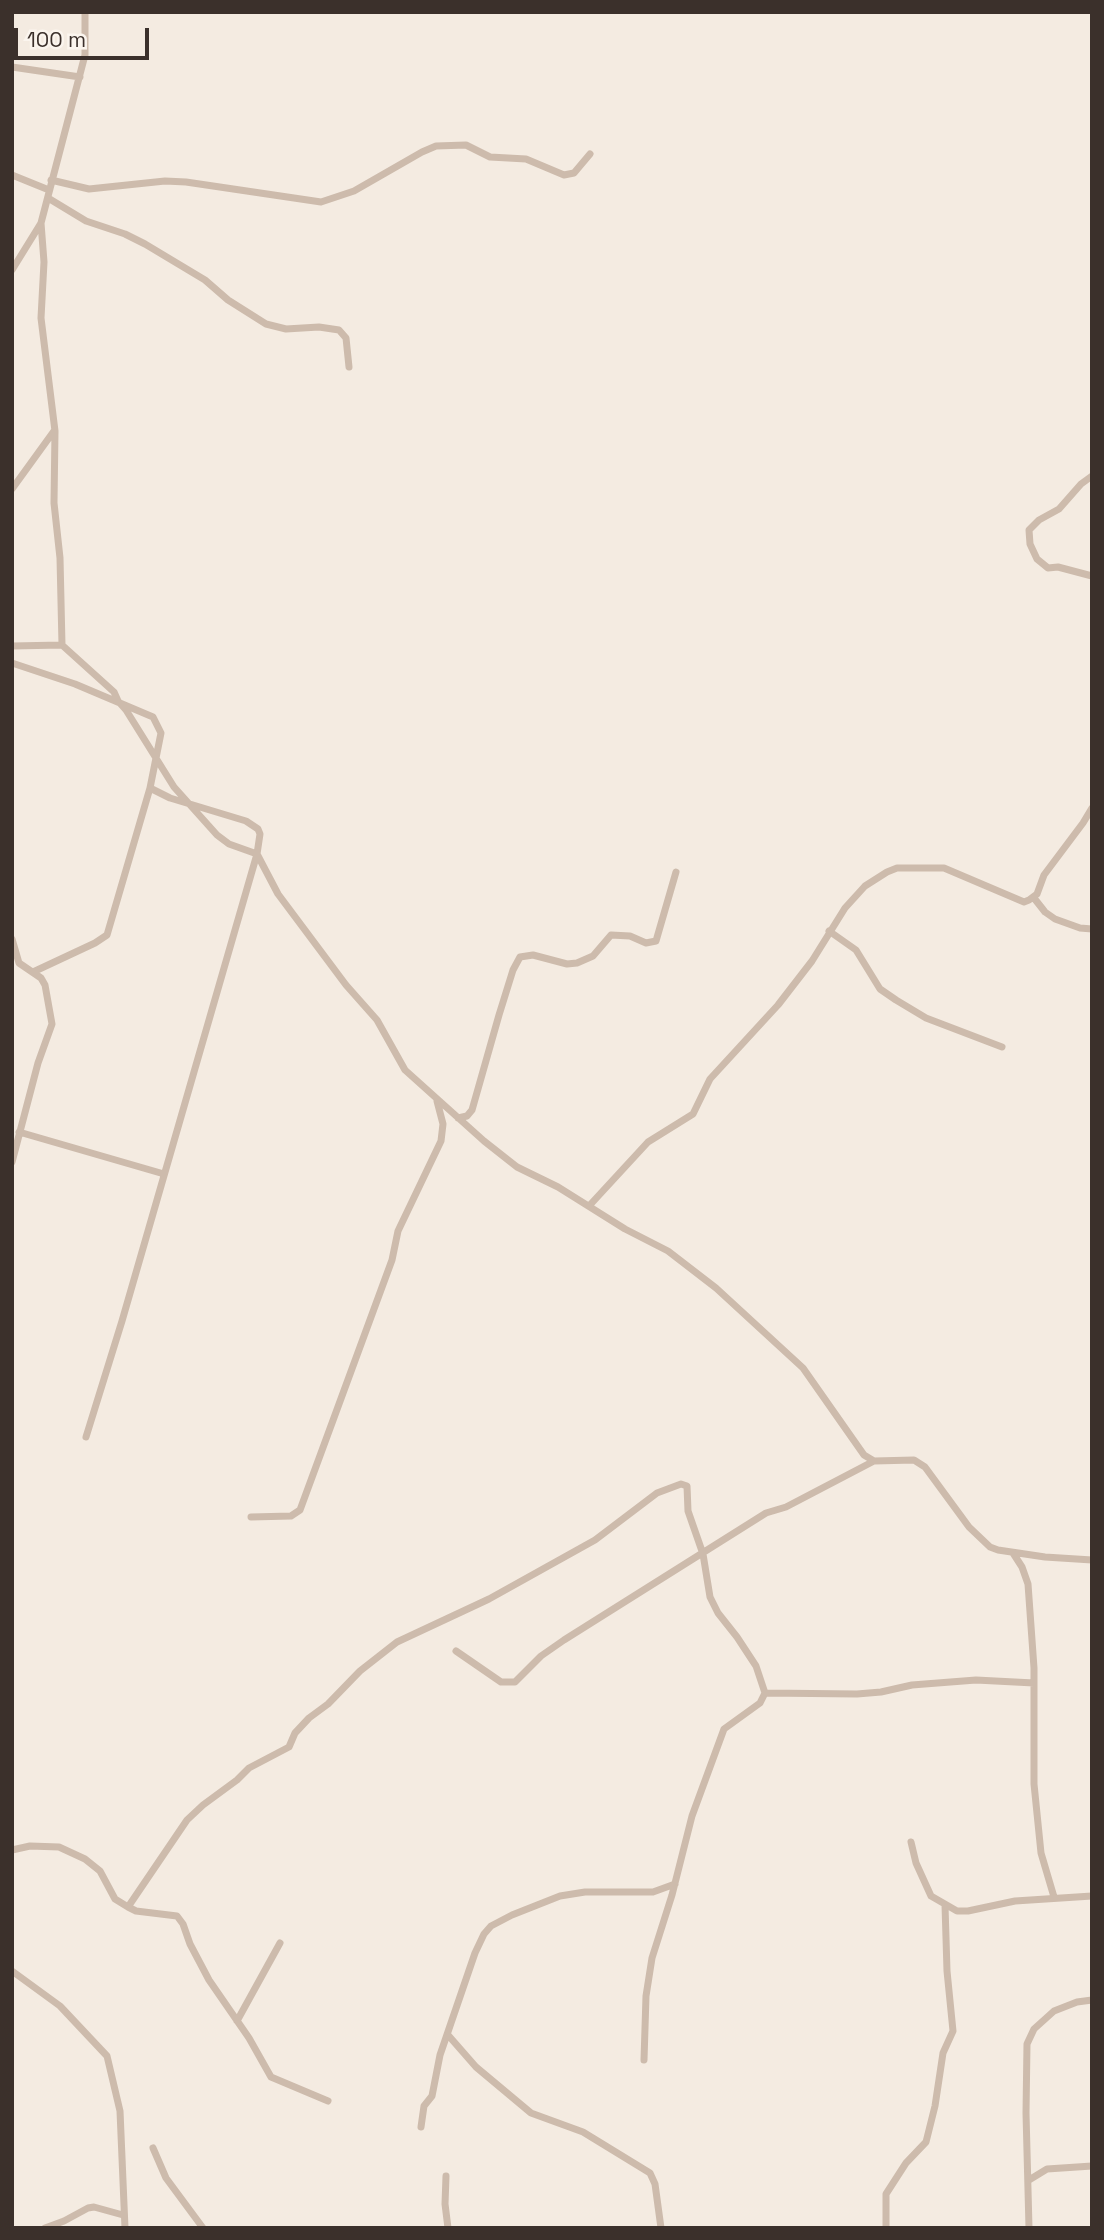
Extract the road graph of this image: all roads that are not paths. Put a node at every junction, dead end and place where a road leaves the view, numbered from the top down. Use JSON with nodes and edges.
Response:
{"nodes":[{"id":1,"x":85,"y":12,"type":"edge"},
{"id":2,"x":12,"y":67,"type":"edge"},
{"id":3,"x":80,"y":78,"type":"junction"},
{"id":4,"x":590,"y":154,"type":"dead end"},
{"id":5,"x":12,"y":174,"type":"edge"},
{"id":6,"x":51,"y":180,"type":"junction"},
{"id":7,"x":49,"y":194,"type":"junction"},
{"id":8,"x":41,"y":223,"type":"junction"},
{"id":9,"x":12,"y":270,"type":"edge"},
{"id":10,"x":349,"y":367,"type":"dead end"},
{"id":11,"x":55,"y":430,"type":"junction"},
{"id":12,"x":1092,"y":476,"type":"edge"},
{"id":13,"x":12,"y":489,"type":"edge"},
{"id":14,"x":1092,"y":576,"type":"edge"},
{"id":15,"x":62,"y":645,"type":"junction"},
{"id":16,"x":12,"y":646,"type":"edge"},
{"id":17,"x":12,"y":663,"type":"edge"},
{"id":18,"x":118,"y":701,"type":"junction"},
{"id":19,"x":155,"y":758,"type":"junction"},
{"id":20,"x":150,"y":789,"type":"junction"},
{"id":21,"x":190,"y":804,"type":"junction"},
{"id":22,"x":1092,"y":808,"type":"edge"},
{"id":23,"x":257,"y":853,"type":"junction"},
{"id":24,"x":676,"y":872,"type":"dead end"},
{"id":25,"x":1034,"y":898,"type":"junction"},
{"id":26,"x":1092,"y":929,"type":"edge"},
{"id":27,"x":829,"y":931,"type":"junction"},
{"id":28,"x":12,"y":939,"type":"edge"},
{"id":29,"x":33,"y":972,"type":"junction"},
{"id":30,"x":1002,"y":1047,"type":"dead end"},
{"id":31,"x":437,"y":1100,"type":"junction"},
{"id":32,"x":458,"y":1118,"type":"junction"},
{"id":33,"x":19,"y":1132,"type":"junction"},
{"id":34,"x":12,"y":1162,"type":"edge"},
{"id":35,"x":164,"y":1174,"type":"junction"},
{"id":36,"x":589,"y":1206,"type":"junction"},
{"id":37,"x":86,"y":1437,"type":"dead end"},
{"id":38,"x":874,"y":1461,"type":"junction"},
{"id":39,"x":251,"y":1517,"type":"dead end"},
{"id":40,"x":1013,"y":1553,"type":"junction"},
{"id":41,"x":703,"y":1554,"type":"junction"},
{"id":42,"x":1092,"y":1560,"type":"edge"},
{"id":43,"x":456,"y":1651,"type":"dead end"},
{"id":44,"x":1034,"y":1683,"type":"junction"},
{"id":45,"x":765,"y":1693,"type":"junction"},
{"id":46,"x":911,"y":1842,"type":"dead end"},
{"id":47,"x":12,"y":1850,"type":"edge"},
{"id":48,"x":675,"y":1884,"type":"junction"},
{"id":49,"x":1092,"y":1896,"type":"edge"},
{"id":50,"x":1054,"y":1897,"type":"junction"},
{"id":51,"x":945,"y":1905,"type":"junction"},
{"id":52,"x":128,"y":1907,"type":"junction"},
{"id":53,"x":280,"y":1943,"type":"dead end"},
{"id":54,"x":12,"y":1971,"type":"edge"},
{"id":55,"x":1092,"y":2000,"type":"edge"},
{"id":56,"x":237,"y":2021,"type":"junction"},
{"id":57,"x":448,"y":2035,"type":"junction"},
{"id":58,"x":644,"y":2060,"type":"dead end"},
{"id":59,"x":328,"y":2101,"type":"dead end"},
{"id":60,"x":421,"y":2127,"type":"dead end"},
{"id":61,"x":153,"y":2148,"type":"dead end"},
{"id":62,"x":1092,"y":2166,"type":"edge"},
{"id":63,"x":446,"y":2176,"type":"dead end"},
{"id":64,"x":1028,"y":2180,"type":"junction"},
{"id":65,"x":123,"y":2215,"type":"junction"},
{"id":66,"x":45,"y":2228,"type":"edge"},
{"id":67,"x":125,"y":2228,"type":"edge"},
{"id":68,"x":203,"y":2228,"type":"edge"},
{"id":69,"x":448,"y":2228,"type":"edge"},
{"id":70,"x":661,"y":2228,"type":"edge"},
{"id":71,"x":886,"y":2228,"type":"edge"},
{"id":72,"x":1029,"y":2228,"type":"edge"}],
"edges":[{"from":1,"to":3,"type":"street"},
{"from":2,"to":3,"type":"street"},
{"from":3,"to":6,"type":"street"},
{"from":4,"to":6,"type":"street"},
{"from":5,"to":7,"type":"street"},
{"from":6,"to":7,"type":"street"},
{"from":7,"to":8,"type":"street"},
{"from":7,"to":10,"type":"street"},
{"from":8,"to":9,"type":"street"},
{"from":8,"to":11,"type":"street"},
{"from":11,"to":13,"type":"street"},
{"from":11,"to":15,"type":"street"},
{"from":12,"to":14,"type":"street"},
{"from":15,"to":16,"type":"street"},
{"from":15,"to":18,"type":"street"},
{"from":17,"to":18,"type":"street"},
{"from":18,"to":19,"type":"street"},
{"from":18,"to":19,"type":"street"},
{"from":19,"to":20,"type":"street"},
{"from":19,"to":21,"type":"street"},
{"from":20,"to":21,"type":"street"},
{"from":20,"to":29,"type":"street"},
{"from":21,"to":23,"type":"street"},
{"from":21,"to":23,"type":"street"},
{"from":22,"to":25,"type":"street"},
{"from":23,"to":31,"type":"street"},
{"from":23,"to":35,"type":"street"},
{"from":24,"to":32,"type":"street"},
{"from":25,"to":26,"type":"street"},
{"from":25,"to":27,"type":"street"},
{"from":27,"to":30,"type":"street"},
{"from":27,"to":36,"type":"street"},
{"from":28,"to":29,"type":"street"},
{"from":29,"to":33,"type":"street"},
{"from":31,"to":32,"type":"street"},
{"from":31,"to":39,"type":"street"},
{"from":32,"to":36,"type":"street"},
{"from":33,"to":34,"type":"street"},
{"from":33,"to":35,"type":"street"},
{"from":35,"to":37,"type":"street"},
{"from":36,"to":38,"type":"street"},
{"from":38,"to":40,"type":"street"},
{"from":38,"to":41,"type":"street"},
{"from":40,"to":42,"type":"street"},
{"from":40,"to":44,"type":"street"},
{"from":41,"to":43,"type":"street"},
{"from":41,"to":45,"type":"street"},
{"from":41,"to":52,"type":"street"},
{"from":44,"to":45,"type":"street"},
{"from":44,"to":50,"type":"street"},
{"from":45,"to":48,"type":"street"},
{"from":46,"to":51,"type":"street"},
{"from":47,"to":52,"type":"street"},
{"from":48,"to":57,"type":"street"},
{"from":48,"to":58,"type":"street"},
{"from":49,"to":50,"type":"street"},
{"from":50,"to":51,"type":"street"},
{"from":51,"to":71,"type":"street"},
{"from":52,"to":56,"type":"street"},
{"from":53,"to":56,"type":"street"},
{"from":54,"to":65,"type":"street"},
{"from":55,"to":64,"type":"street"},
{"from":56,"to":59,"type":"street"},
{"from":57,"to":60,"type":"street"},
{"from":57,"to":70,"type":"street"},
{"from":61,"to":68,"type":"street"},
{"from":62,"to":64,"type":"street"},
{"from":63,"to":69,"type":"street"},
{"from":64,"to":72,"type":"street"},
{"from":65,"to":66,"type":"street"},
{"from":65,"to":67,"type":"street"}]}
